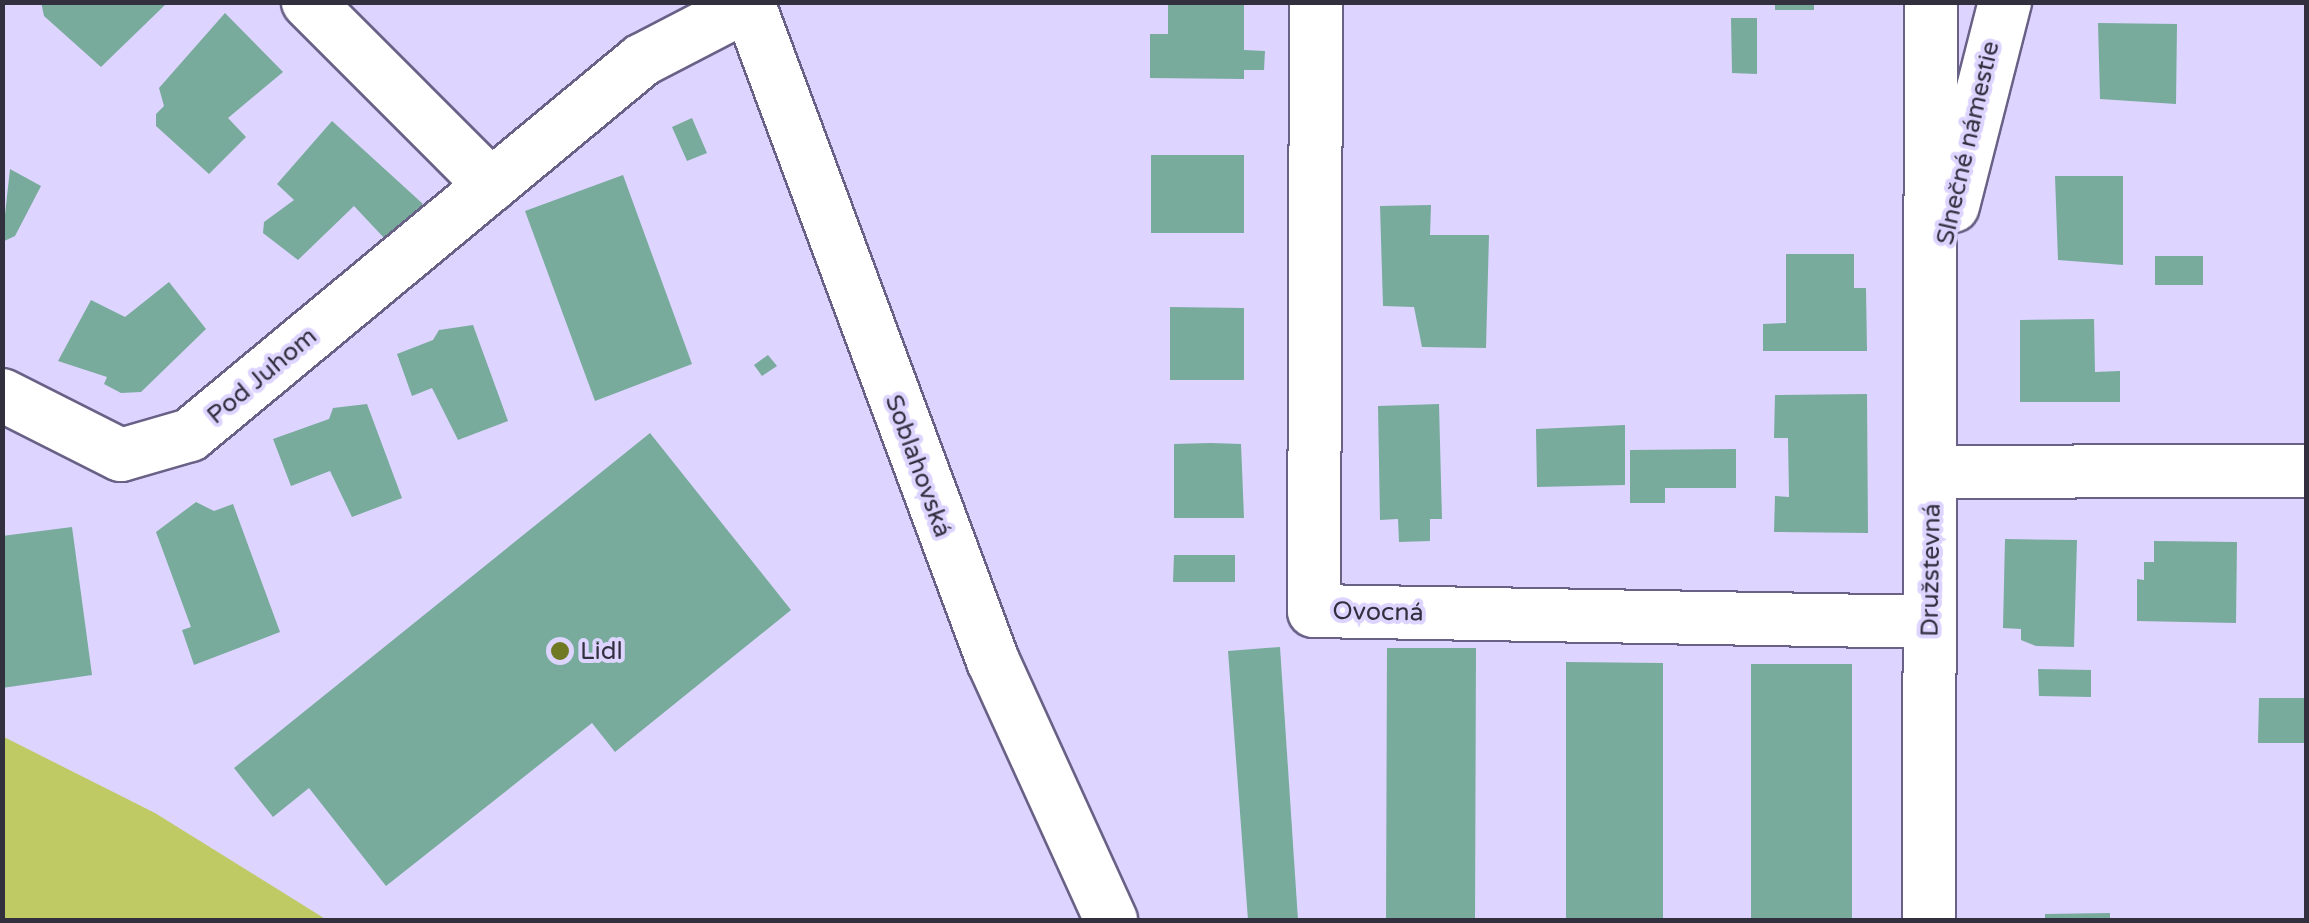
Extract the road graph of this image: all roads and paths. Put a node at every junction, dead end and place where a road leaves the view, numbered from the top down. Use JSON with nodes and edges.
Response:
{"nodes":[{"id":1,"x":308,"y":2,"type":"edge"},
{"id":2,"x":1316,"y":2,"type":"edge"},
{"id":3,"x":1931,"y":2,"type":"edge"},
{"id":4,"x":2005,"y":2,"type":"edge"},
{"id":5,"x":748,"y":4,"type":"edge"},
{"id":6,"x":491,"y":185,"type":"junction"},
{"id":7,"x":1934,"y":286,"type":"junction"},
{"id":8,"x":2,"y":394,"type":"edge"},
{"id":9,"x":2306,"y":471,"type":"edge"},
{"id":10,"x":1934,"y":472,"type":"junction"},
{"id":11,"x":1930,"y":622,"type":"junction"},
{"id":12,"x":1110,"y":920,"type":"edge"},
{"id":13,"x":1929,"y":920,"type":"edge"}],
"edges":[{"from":1,"to":6,"type":"street"},
{"from":2,"to":11,"type":"street","name":"Ovocná"},
{"from":3,"to":7,"type":"street","name":"Slnečné námestie"},
{"from":4,"to":7,"type":"street","name":"Slnečné námestie"},
{"from":5,"to":6,"type":"street","name":"Pod Juhom"},
{"from":5,"to":12,"type":"street","name":"Soblahovská"},
{"from":6,"to":8,"type":"street","name":"Pod Juhom"},
{"from":7,"to":10,"type":"street","name":"Slnečné námestie"},
{"from":9,"to":10,"type":"street","name":"Družstevná"},
{"from":10,"to":11,"type":"street","name":"Družstevná"},
{"from":11,"to":13,"type":"street","name":"Družstevná"}]}
